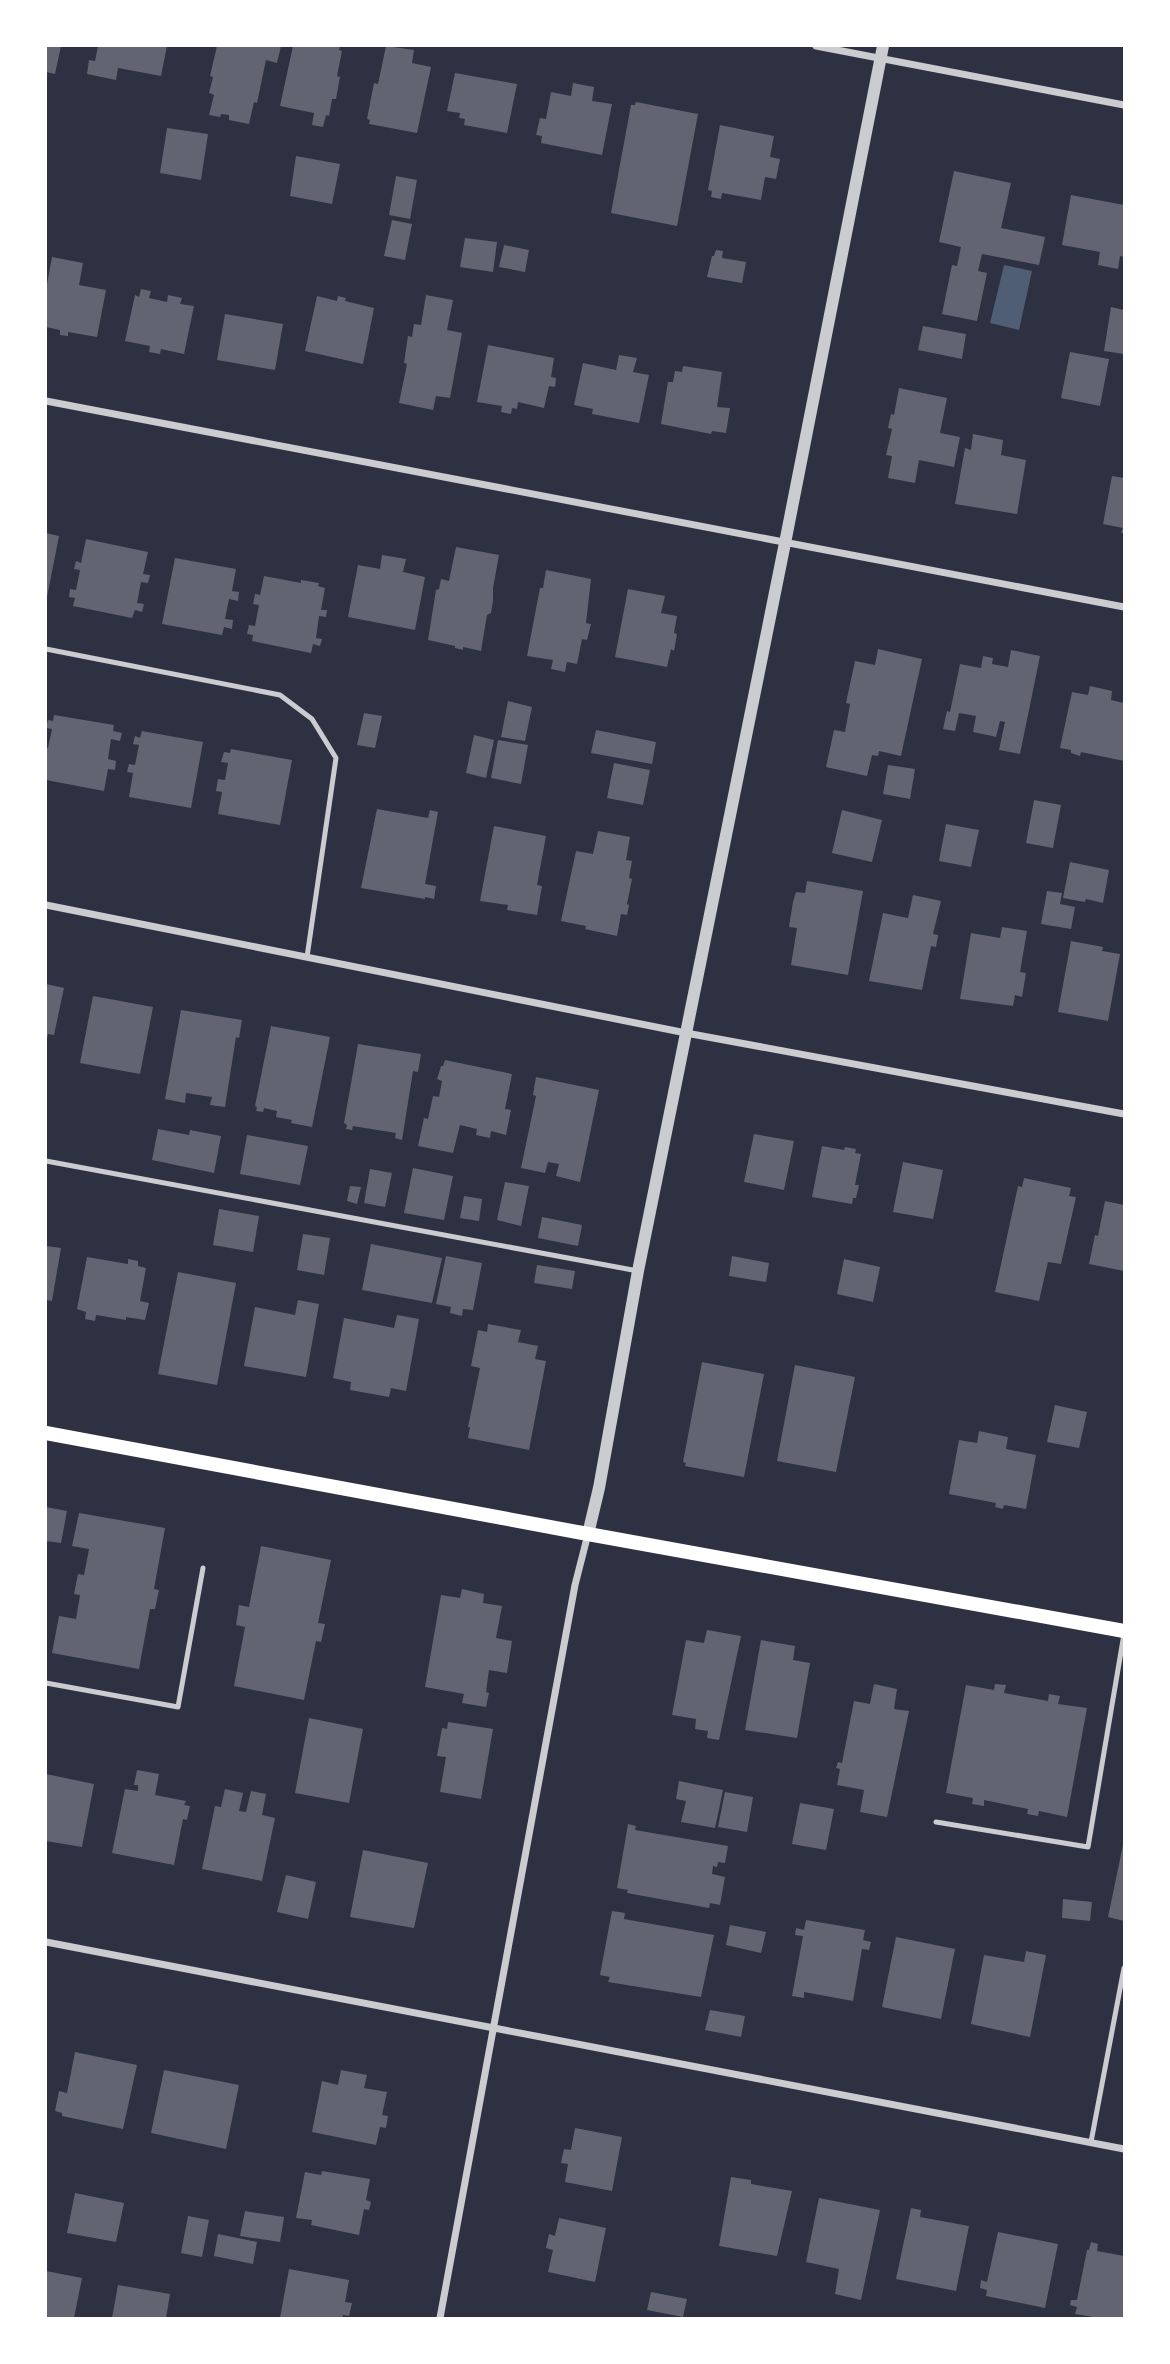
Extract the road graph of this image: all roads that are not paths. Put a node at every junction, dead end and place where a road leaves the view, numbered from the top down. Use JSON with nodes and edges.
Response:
{"nodes":[{"id":1,"x":816,"y":46,"type":"edge"},
{"id":2,"x":882,"y":52,"type":"edge"},
{"id":3,"x":1125,"y":105,"type":"edge"},
{"id":4,"x":46,"y":401,"type":"edge"},
{"id":5,"x":786,"y":543,"type":"junction"},
{"id":6,"x":1125,"y":607,"type":"edge"},
{"id":7,"x":46,"y":649,"type":"edge"},
{"id":8,"x":46,"y":905,"type":"edge"},
{"id":9,"x":307,"y":957,"type":"junction"},
{"id":10,"x":686,"y":1033,"type":"junction"},
{"id":11,"x":1125,"y":1114,"type":"edge"},
{"id":12,"x":46,"y":1161,"type":"edge"},
{"id":13,"x":638,"y":1271,"type":"junction"},
{"id":14,"x":46,"y":1433,"type":"edge"},
{"id":15,"x":588,"y":1534,"type":"junction"},
{"id":16,"x":203,"y":1568,"type":"dead end"},
{"id":17,"x":1125,"y":1633,"type":"edge"},
{"id":18,"x":46,"y":1683,"type":"edge"},
{"id":19,"x":936,"y":1822,"type":"dead end"},
{"id":20,"x":46,"y":1942,"type":"edge"},
{"id":21,"x":1125,"y":1968,"type":"edge"},
{"id":22,"x":495,"y":2030,"type":"junction"},
{"id":23,"x":1091,"y":2142,"type":"junction"},
{"id":24,"x":1125,"y":2149,"type":"edge"},
{"id":25,"x":440,"y":2319,"type":"edge"}],
"edges":[{"from":1,"to":2,"type":"street"},
{"from":2,"to":3,"type":"street"},
{"from":2,"to":5,"type":"street"},
{"from":4,"to":5,"type":"street"},
{"from":5,"to":6,"type":"street"},
{"from":5,"to":10,"type":"street"},
{"from":7,"to":9,"type":"lane"},
{"from":8,"to":9,"type":"street"},
{"from":9,"to":10,"type":"street"},
{"from":10,"to":11,"type":"street"},
{"from":10,"to":13,"type":"street"},
{"from":12,"to":13,"type":"lane"},
{"from":13,"to":15,"type":"street"},
{"from":14,"to":15,"type":"main road"},
{"from":15,"to":17,"type":"main road"},
{"from":15,"to":22,"type":"street"},
{"from":16,"to":18,"type":"lane"},
{"from":17,"to":19,"type":"lane"},
{"from":20,"to":22,"type":"street"},
{"from":21,"to":23,"type":"lane"},
{"from":22,"to":23,"type":"street"},
{"from":22,"to":25,"type":"street"},
{"from":23,"to":24,"type":"street"}]}
